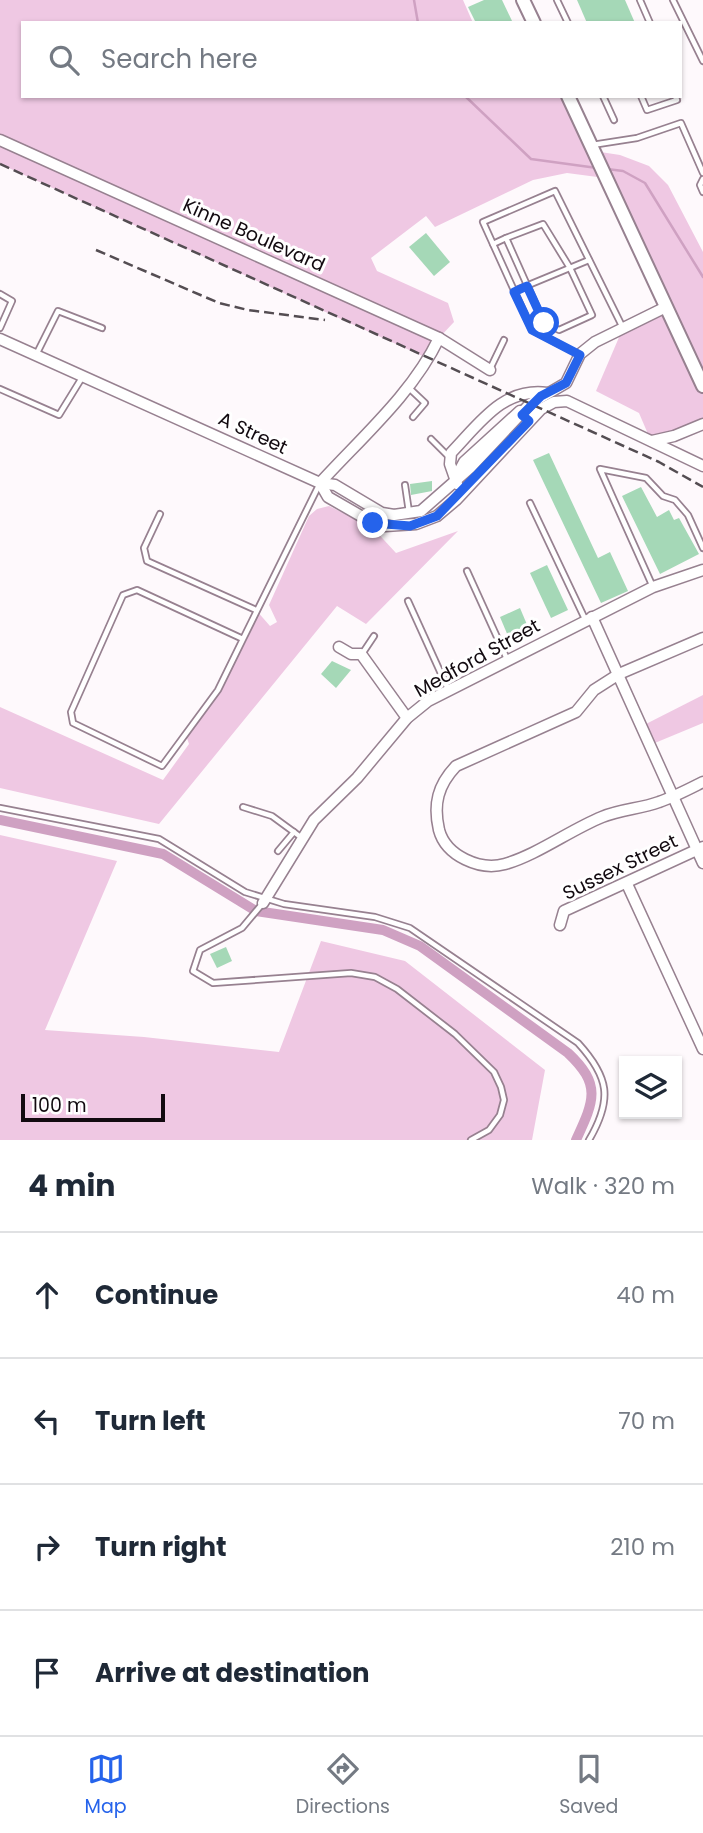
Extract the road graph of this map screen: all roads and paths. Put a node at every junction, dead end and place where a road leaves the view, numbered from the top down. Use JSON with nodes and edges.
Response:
{"nodes":[{"id":1,"x":523,"y":0,"type":"edge"},
{"id":2,"x":557,"y":0,"type":"edge"},
{"id":3,"x":640,"y":0,"type":"edge"},
{"id":4,"x":673,"y":0,"type":"edge"},
{"id":5,"x":533,"y":21,"type":"edge"},
{"id":6,"x":567,"y":21,"type":"edge"},
{"id":7,"x":649,"y":21,"type":"edge"},
{"id":8,"x":703,"y":61,"type":"edge"},
{"id":9,"x":569,"y":98,"type":"edge"},
{"id":10,"x":604,"y":98,"type":"edge"},
{"id":11,"x":642,"y":98,"type":"edge"},
{"id":12,"x":676,"y":98,"type":"edge"},
{"id":13,"x":614,"y":120,"type":"dead end"},
{"id":14,"x":0,"y":140,"type":"edge"},
{"id":15,"x":589,"y":140,"type":"junction"},
{"id":16,"x":703,"y":173,"type":"edge"},
{"id":17,"x":703,"y":179,"type":"edge"},
{"id":18,"x":703,"y":192,"type":"edge"},
{"id":19,"x":506,"y":238,"type":"junction"},
{"id":20,"x":493,"y":244,"type":"junction"},
{"id":21,"x":589,"y":260,"type":"junction"},
{"id":22,"x":570,"y":268,"type":"junction"},
{"id":23,"x":527,"y":286,"type":"junction"},
{"id":24,"x":514,"y":292,"type":"junction"},
{"id":25,"x":0,"y":294,"type":"edge"},
{"id":26,"x":666,"y":307,"type":"junction"},
{"id":27,"x":0,"y":328,"type":"edge"},
{"id":28,"x":102,"y":328,"type":"dead end"},
{"id":29,"x":623,"y":328,"type":"junction"},
{"id":30,"x":439,"y":338,"type":"junction"},
{"id":31,"x":0,"y":339,"type":"edge"},
{"id":32,"x":504,"y":340,"type":"dead end"},
{"id":33,"x":37,"y":354,"type":"junction"},
{"id":34,"x":580,"y":355,"type":"junction"},
{"id":35,"x":490,"y":370,"type":"joint"},
{"id":36,"x":83,"y":375,"type":"junction"},
{"id":37,"x":407,"y":386,"type":"junction"},
{"id":38,"x":703,"y":386,"type":"edge"},
{"id":39,"x":0,"y":389,"type":"edge"},
{"id":40,"x":548,"y":393,"type":"junction"},
{"id":41,"x":502,"y":401,"type":"junction"},
{"id":42,"x":413,"y":417,"type":"dead end"},
{"id":43,"x":521,"y":417,"type":"junction"},
{"id":44,"x":703,"y":424,"type":"edge"},
{"id":45,"x":430,"y":439,"type":"dead end"},
{"id":46,"x":651,"y":441,"type":"junction"},
{"id":47,"x":449,"y":457,"type":"junction"},
{"id":48,"x":703,"y":466,"type":"edge"},
{"id":49,"x":454,"y":481,"type":"junction"},
{"id":50,"x":320,"y":483,"type":"junction"},
{"id":51,"x":405,"y":485,"type":"dead end"},
{"id":52,"x":464,"y":490,"type":"junction"},
{"id":53,"x":530,"y":503,"type":"dead end"},
{"id":54,"x":409,"y":513,"type":"junction"},
{"id":55,"x":160,"y":514,"type":"dead end"},
{"id":56,"x":703,"y":548,"type":"edge"},
{"id":57,"x":467,"y":570,"type":"dead end"},
{"id":58,"x":703,"y":570,"type":"edge"},
{"id":59,"x":653,"y":587,"type":"junction"},
{"id":60,"x":408,"y":601,"type":"dead end"},
{"id":61,"x":256,"y":610,"type":"junction"},
{"id":62,"x":589,"y":618,"type":"junction"},
{"id":63,"x":374,"y":636,"type":"dead end"},
{"id":64,"x":703,"y":638,"type":"edge"},
{"id":65,"x":243,"y":639,"type":"junction"},
{"id":66,"x":339,"y":647,"type":"dead end"},
{"id":67,"x":361,"y":654,"type":"junction"},
{"id":68,"x":507,"y":659,"type":"junction"},
{"id":69,"x":620,"y":674,"type":"junction"},
{"id":70,"x":448,"y":689,"type":"junction"},
{"id":71,"x":407,"y":718,"type":"junction"},
{"id":72,"x":703,"y":782,"type":"edge"},
{"id":73,"x":674,"y":795,"type":"junction"},
{"id":74,"x":243,"y":807,"type":"dead end"},
{"id":75,"x":0,"y":808,"type":"edge"},
{"id":76,"x":298,"y":835,"type":"junction"},
{"id":77,"x":700,"y":848,"type":"edge"},
{"id":78,"x":278,"y":851,"type":"dead end"},
{"id":79,"x":703,"y":863,"type":"edge"},
{"id":80,"x":627,"y":884,"type":"junction"},
{"id":81,"x":264,"y":900,"type":"junction"},
{"id":82,"x":560,"y":925,"type":"dead end"},
{"id":83,"x":703,"y":1049,"type":"edge"},
{"id":84,"x":471,"y":1140,"type":"edge"},
{"id":85,"x":589,"y":1140,"type":"edge"}],
"edges":[{"from":1,"to":5,"type":"street"},
{"from":2,"to":6,"type":"lane"},
{"from":3,"to":7,"type":"lane"},
{"from":4,"to":8,"type":"lane"},
{"from":9,"to":15,"type":"street"},
{"from":10,"to":13,"type":"lane"},
{"from":11,"to":12,"type":"lane"},
{"from":14,"to":30,"type":"street","name":"Kinne Boulevard"},
{"from":15,"to":16,"type":"lane"},
{"from":15,"to":26,"type":"street"},
{"from":17,"to":18,"type":"lane"},
{"from":19,"to":20,"type":"lane"},
{"from":19,"to":22,"type":"lane"},
{"from":19,"to":23,"type":"lane"},
{"from":20,"to":21,"type":"lane"},
{"from":20,"to":24,"type":"lane"},
{"from":21,"to":22,"type":"lane"},
{"from":21,"to":29,"type":"lane"},
{"from":22,"to":23,"type":"lane"},
{"from":22,"to":23,"type":"lane"},
{"from":23,"to":24,"type":"lane"},
{"from":24,"to":34,"type":"lane"},
{"from":25,"to":27,"type":"lane"},
{"from":26,"to":29,"type":"street"},
{"from":26,"to":38,"type":"street"},
{"from":28,"to":33,"type":"lane"},
{"from":29,"to":34,"type":"street"},
{"from":30,"to":35,"type":"street","name":"Kinne Boulevard"},
{"from":30,"to":37,"type":"street"},
{"from":31,"to":33,"type":"street","name":"A Street"},
{"from":32,"to":35,"type":"lane"},
{"from":33,"to":36,"type":"street","name":"A Street"},
{"from":34,"to":40,"type":"street"},
{"from":36,"to":39,"type":"lane"},
{"from":36,"to":50,"type":"street","name":"A Street"},
{"from":37,"to":42,"type":"lane"},
{"from":37,"to":50,"type":"street"},
{"from":40,"to":41,"type":"street"},
{"from":40,"to":43,"type":"street"},
{"from":41,"to":43,"type":"street"},
{"from":41,"to":47,"type":"street"},
{"from":43,"to":46,"type":"street"},
{"from":43,"to":49,"type":"street"},
{"from":43,"to":52,"type":"street"},
{"from":44,"to":46,"type":"street"},
{"from":45,"to":47,"type":"lane"},
{"from":46,"to":48,"type":"street"},
{"from":47,"to":49,"type":"street"},
{"from":49,"to":52,"type":"street"},
{"from":49,"to":54,"type":"street"},
{"from":50,"to":52,"type":"street"},
{"from":50,"to":54,"type":"street","name":"A Street"},
{"from":50,"to":61,"type":"lane"},
{"from":51,"to":54,"type":"lane"},
{"from":53,"to":62,"type":"lane"},
{"from":55,"to":61,"type":"lane"},
{"from":56,"to":59,"type":"lane"},
{"from":57,"to":68,"type":"lane"},
{"from":58,"to":59,"type":"street","name":"Medford Street"},
{"from":59,"to":62,"type":"street","name":"Medford Street"},
{"from":60,"to":70,"type":"lane"},
{"from":61,"to":65,"type":"lane"},
{"from":62,"to":68,"type":"street","name":"Medford Street"},
{"from":62,"to":69,"type":"street"},
{"from":63,"to":67,"type":"lane"},
{"from":64,"to":69,"type":"street"},
{"from":65,"to":65,"type":"lane"},
{"from":66,"to":67,"type":"street"},
{"from":67,"to":71,"type":"street"},
{"from":68,"to":70,"type":"street","name":"Medford Street"},
{"from":69,"to":73,"type":"street"},
{"from":69,"to":73,"type":"street"},
{"from":70,"to":71,"type":"street","name":"Medford Street"},
{"from":71,"to":76,"type":"street","name":"Medford Street"},
{"from":72,"to":73,"type":"street"},
{"from":73,"to":77,"type":"street"},
{"from":74,"to":76,"type":"lane"},
{"from":75,"to":81,"type":"lane"},
{"from":76,"to":78,"type":"lane"},
{"from":76,"to":81,"type":"street","name":"Medford Street"},
{"from":77,"to":79,"type":"street"},
{"from":77,"to":80,"type":"street","name":"Sussex Street"},
{"from":80,"to":82,"type":"street","name":"Sussex Street"},
{"from":80,"to":83,"type":"street"},
{"from":81,"to":84,"type":"lane"},
{"from":81,"to":85,"type":"lane"}]}
